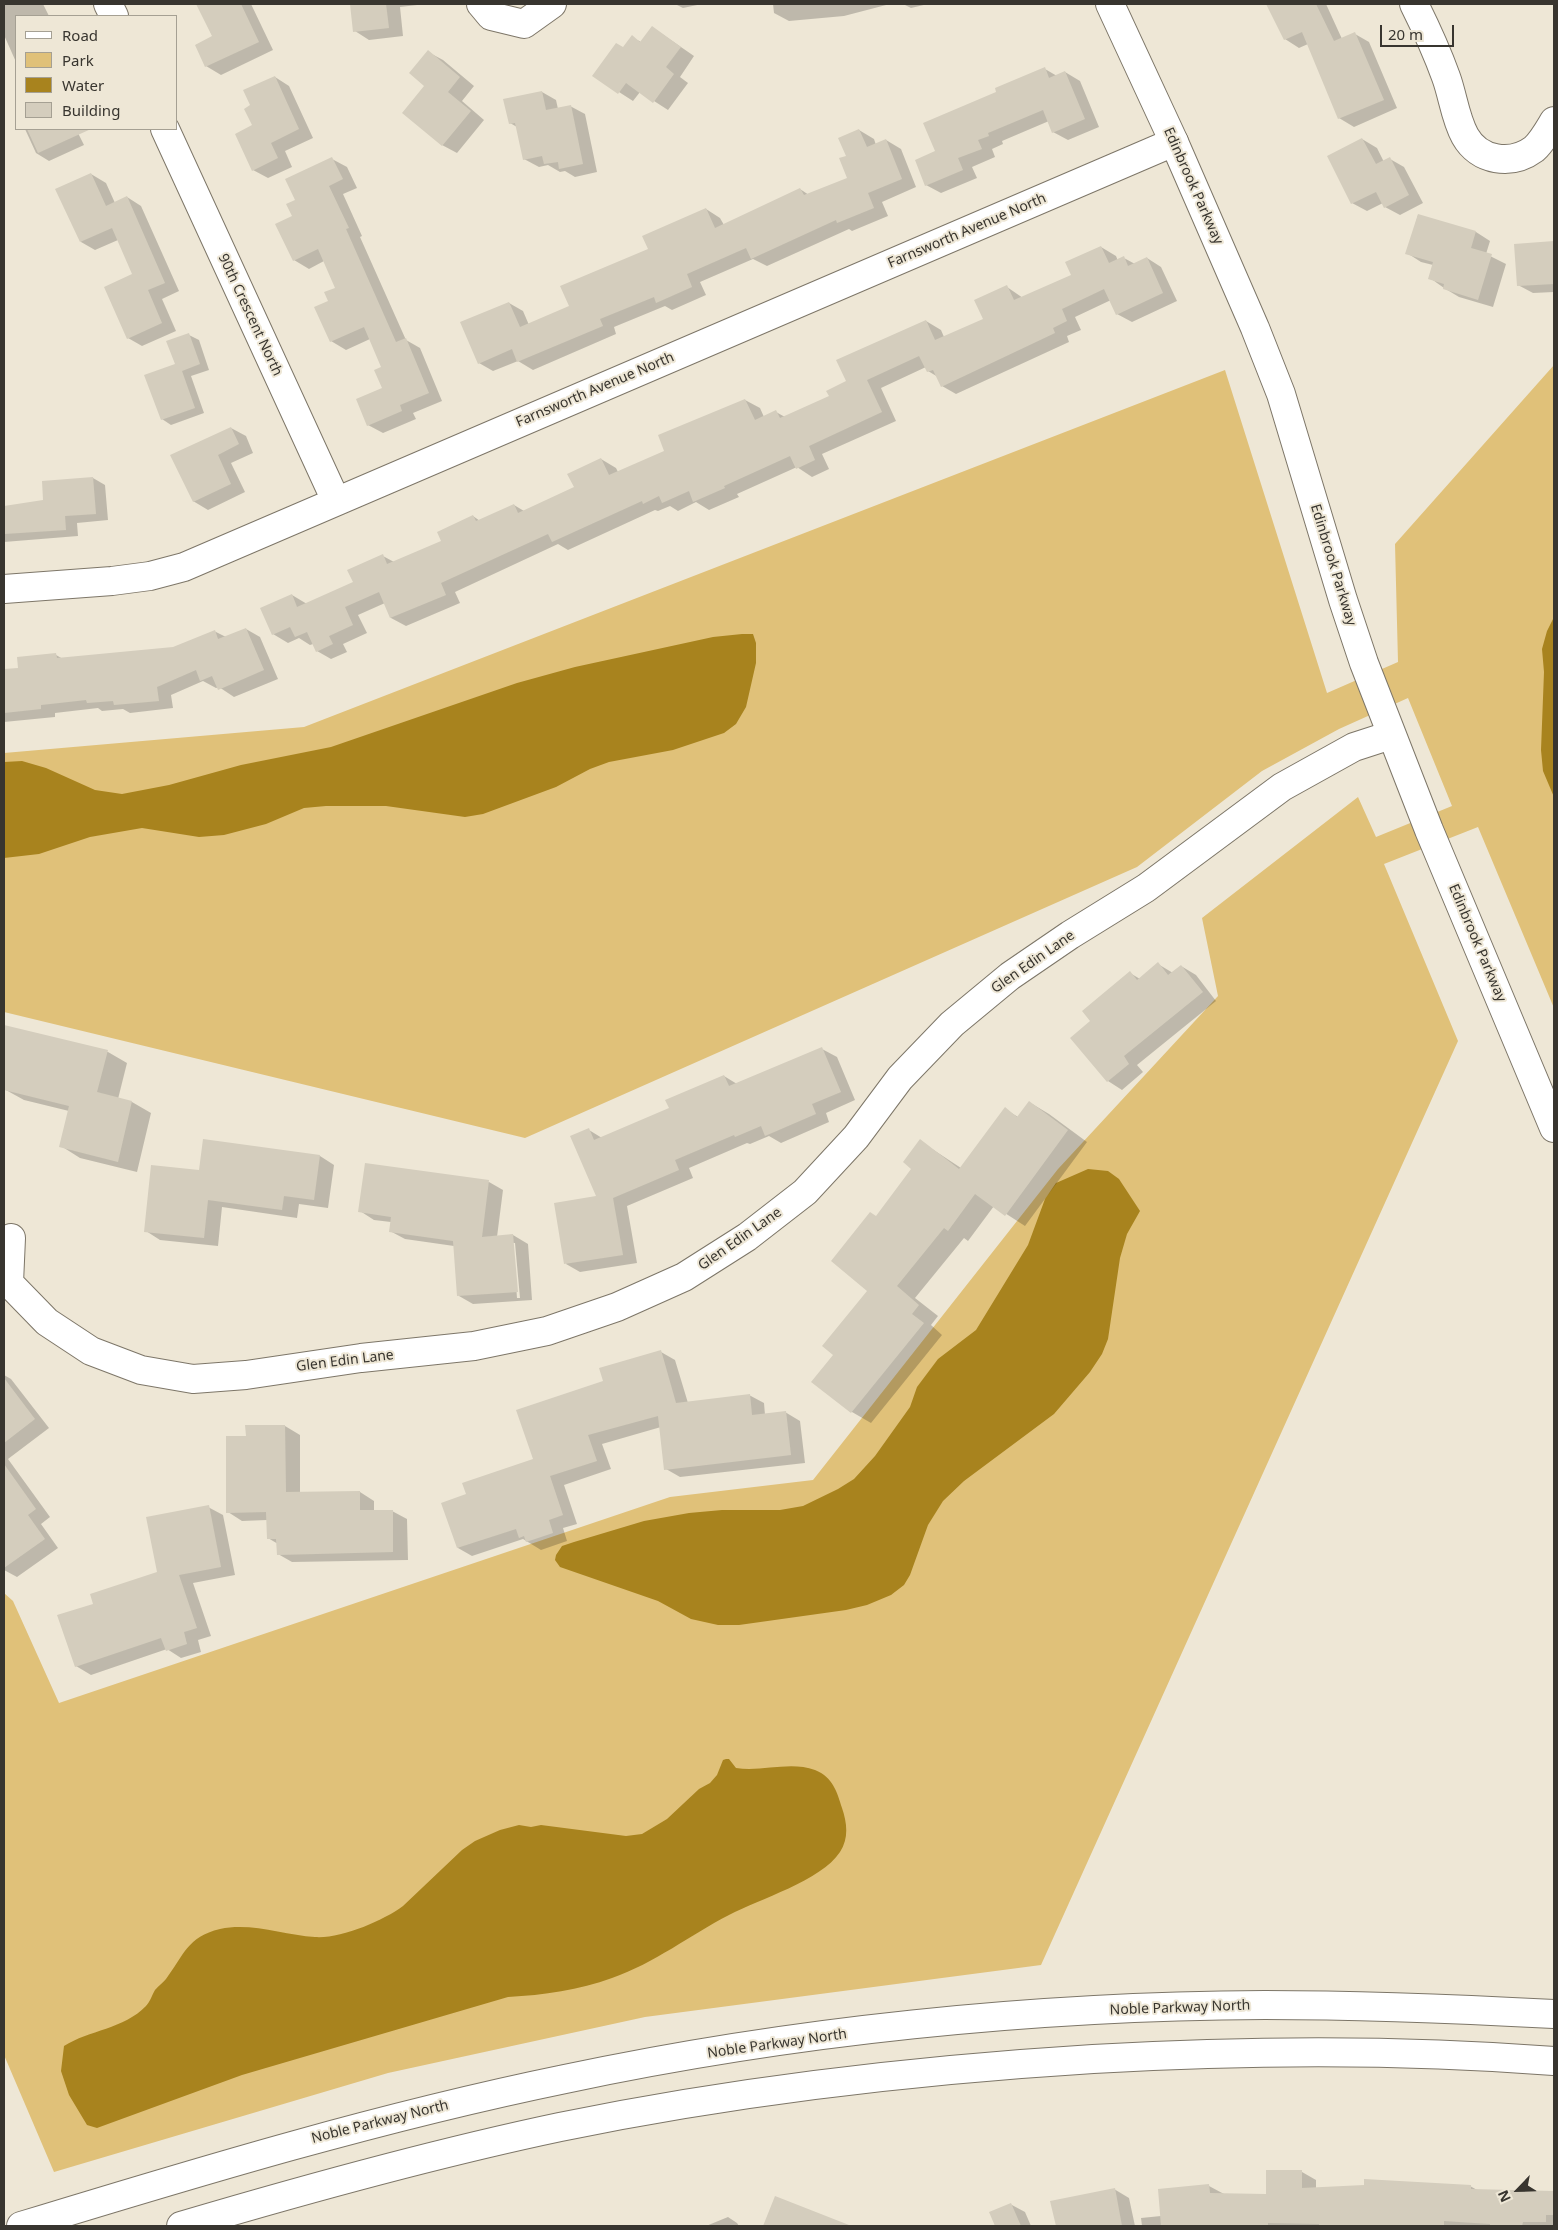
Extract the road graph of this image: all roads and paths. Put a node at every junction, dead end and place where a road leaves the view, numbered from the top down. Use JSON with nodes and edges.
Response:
{"nodes":[{"id":1,"x":481,"y":4,"type":"edge"},
{"id":2,"x":552,"y":4,"type":"edge"},
{"id":3,"x":1110,"y":4,"type":"edge"},
{"id":4,"x":1414,"y":4,"type":"edge"},
{"id":5,"x":1554,"y":121,"type":"edge"},
{"id":6,"x":165,"y":130,"type":"edge"},
{"id":7,"x":1174,"y":142,"type":"junction"},
{"id":8,"x":336,"y":501,"type":"junction"},
{"id":9,"x":4,"y":589,"type":"edge"},
{"id":10,"x":1391,"y":735,"type":"junction"},
{"id":11,"x":1554,"y":1128,"type":"edge"},
{"id":12,"x":11,"y":1238,"type":"dead end"},
{"id":13,"x":1554,"y":2014,"type":"edge"},
{"id":14,"x":1554,"y":2061,"type":"edge"},
{"id":15,"x":21,"y":2226,"type":"edge"},
{"id":16,"x":181,"y":2226,"type":"edge"}],
"edges":[{"from":1,"to":2,"type":"street"},
{"from":3,"to":7,"type":"street","name":"Edinbrook Parkway"},
{"from":4,"to":5,"type":"street"},
{"from":6,"to":8,"type":"street","name":"90th Crescent North"},
{"from":7,"to":8,"type":"street","name":"Farnsworth Avenue North"},
{"from":7,"to":10,"type":"street","name":"Edinbrook Parkway"},
{"from":8,"to":9,"type":"street","name":"Farnsworth Avenue North"},
{"from":10,"to":11,"type":"street","name":"Edinbrook Parkway"},
{"from":10,"to":12,"type":"street","name":"Glen Edin Lane"},
{"from":13,"to":15,"type":"street","name":"Noble Parkway North"},
{"from":14,"to":16,"type":"street"}]}
